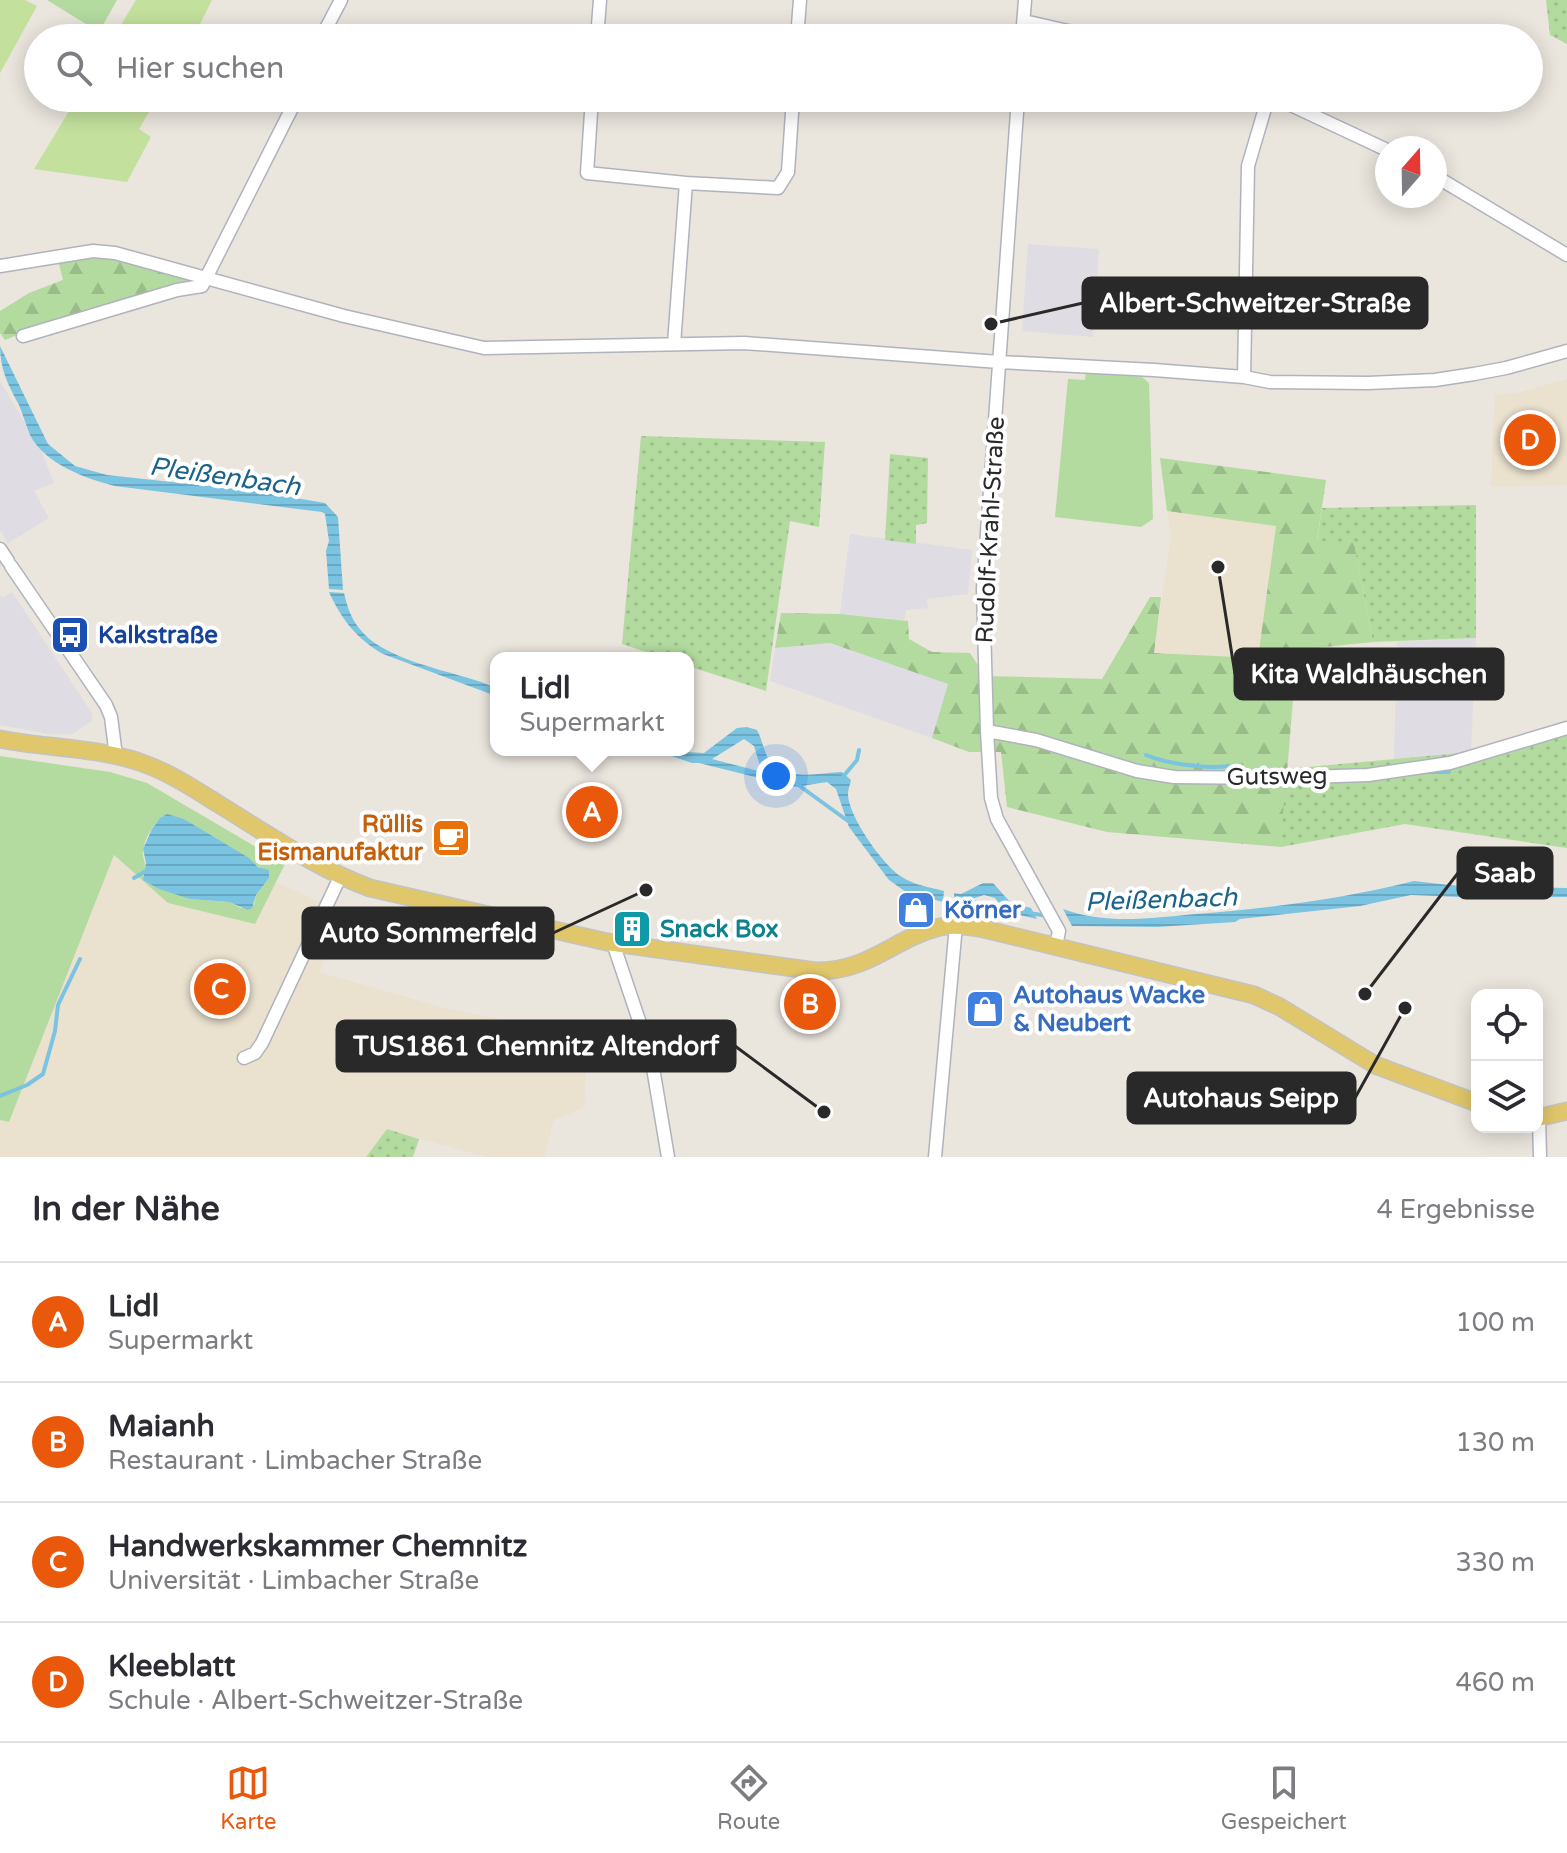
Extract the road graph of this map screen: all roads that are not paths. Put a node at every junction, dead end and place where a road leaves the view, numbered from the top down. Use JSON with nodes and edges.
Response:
{"nodes":[{"id":1,"x":341,"y":0,"type":"edge"},
{"id":2,"x":600,"y":0,"type":"edge"},
{"id":3,"x":800,"y":0,"type":"edge"},
{"id":4,"x":1025,"y":0,"type":"edge"},
{"id":5,"x":1024,"y":21,"type":"junction"},
{"id":6,"x":328,"y":24,"type":"edge"},
{"id":7,"x":598,"y":24,"type":"edge"},
{"id":8,"x":798,"y":24,"type":"edge"},
{"id":9,"x":1024,"y":24,"type":"edge"},
{"id":10,"x":1037,"y":24,"type":"edge"},
{"id":11,"x":290,"y":112,"type":"edge"},
{"id":12,"x":591,"y":112,"type":"edge"},
{"id":13,"x":792,"y":112,"type":"edge"},
{"id":14,"x":1017,"y":112,"type":"edge"},
{"id":15,"x":1264,"y":112,"type":"edge"},
{"id":16,"x":1306,"y":112,"type":"edge"},
{"id":17,"x":1375,"y":144,"type":"edge"},
{"id":18,"x":686,"y":183,"type":"junction"},
{"id":19,"x":1447,"y":183,"type":"edge"},
{"id":20,"x":1567,"y":255,"type":"edge"},
{"id":21,"x":0,"y":266,"type":"edge"},
{"id":22,"x":208,"y":278,"type":"junction"},
{"id":23,"x":23,"y":336,"type":"dead end"},
{"id":24,"x":674,"y":344,"type":"junction"},
{"id":25,"x":1567,"y":351,"type":"edge"},
{"id":26,"x":999,"y":362,"type":"junction"},
{"id":27,"x":1244,"y":377,"type":"junction"},
{"id":28,"x":0,"y":549,"type":"edge"},
{"id":29,"x":1567,"y":728,"type":"edge"},
{"id":30,"x":987,"y":731,"type":"junction"},
{"id":31,"x":0,"y":739,"type":"edge"},
{"id":32,"x":116,"y":756,"type":"junction"},
{"id":33,"x":340,"y":877,"type":"junction"},
{"id":34,"x":956,"y":925,"type":"junction"},
{"id":35,"x":1058,"y":938,"type":"junction"},
{"id":36,"x":613,"y":943,"type":"junction"},
{"id":37,"x":244,"y":1058,"type":"dead end"},
{"id":38,"x":1471,"y":1101,"type":"edge"},
{"id":39,"x":1567,"y":1111,"type":"edge"},
{"id":40,"x":1543,"y":1117,"type":"edge"},
{"id":41,"x":1539,"y":1133,"type":"edge"},
{"id":42,"x":668,"y":1157,"type":"edge"},
{"id":43,"x":935,"y":1157,"type":"edge"},
{"id":44,"x":1540,"y":1157,"type":"edge"}],
"edges":[{"from":1,"to":6,"type":"street"},
{"from":2,"to":7,"type":"street"},
{"from":3,"to":8,"type":"street"},
{"from":4,"to":5,"type":"street"},
{"from":5,"to":9,"type":"street"},
{"from":5,"to":10,"type":"street"},
{"from":11,"to":22,"type":"street"},
{"from":12,"to":18,"type":"street"},
{"from":13,"to":18,"type":"street"},
{"from":14,"to":26,"type":"street","name":"Rudolf-Krahl-Straße"},
{"from":15,"to":27,"type":"street"},
{"from":16,"to":17,"type":"street"},
{"from":18,"to":24,"type":"street"},
{"from":19,"to":20,"type":"street"},
{"from":21,"to":22,"type":"street"},
{"from":22,"to":23,"type":"street"},
{"from":22,"to":24,"type":"street"},
{"from":24,"to":26,"type":"street"},
{"from":25,"to":27,"type":"street"},
{"from":26,"to":27,"type":"street"},
{"from":26,"to":30,"type":"street","name":"Rudolf-Krahl-Straße"},
{"from":28,"to":32,"type":"street"},
{"from":29,"to":30,"type":"street","name":"Gutsweg"},
{"from":30,"to":35,"type":"street","name":"Rudolf-Krahl-Straße"},
{"from":31,"to":32,"type":"main road"},
{"from":32,"to":33,"type":"main road"},
{"from":33,"to":36,"type":"main road"},
{"from":33,"to":37,"type":"street"},
{"from":34,"to":35,"type":"main road"},
{"from":34,"to":36,"type":"main road"},
{"from":34,"to":43,"type":"street"},
{"from":35,"to":38,"type":"main road"},
{"from":36,"to":42,"type":"street"},
{"from":39,"to":40,"type":"main road"},
{"from":41,"to":44,"type":"street"}]}
